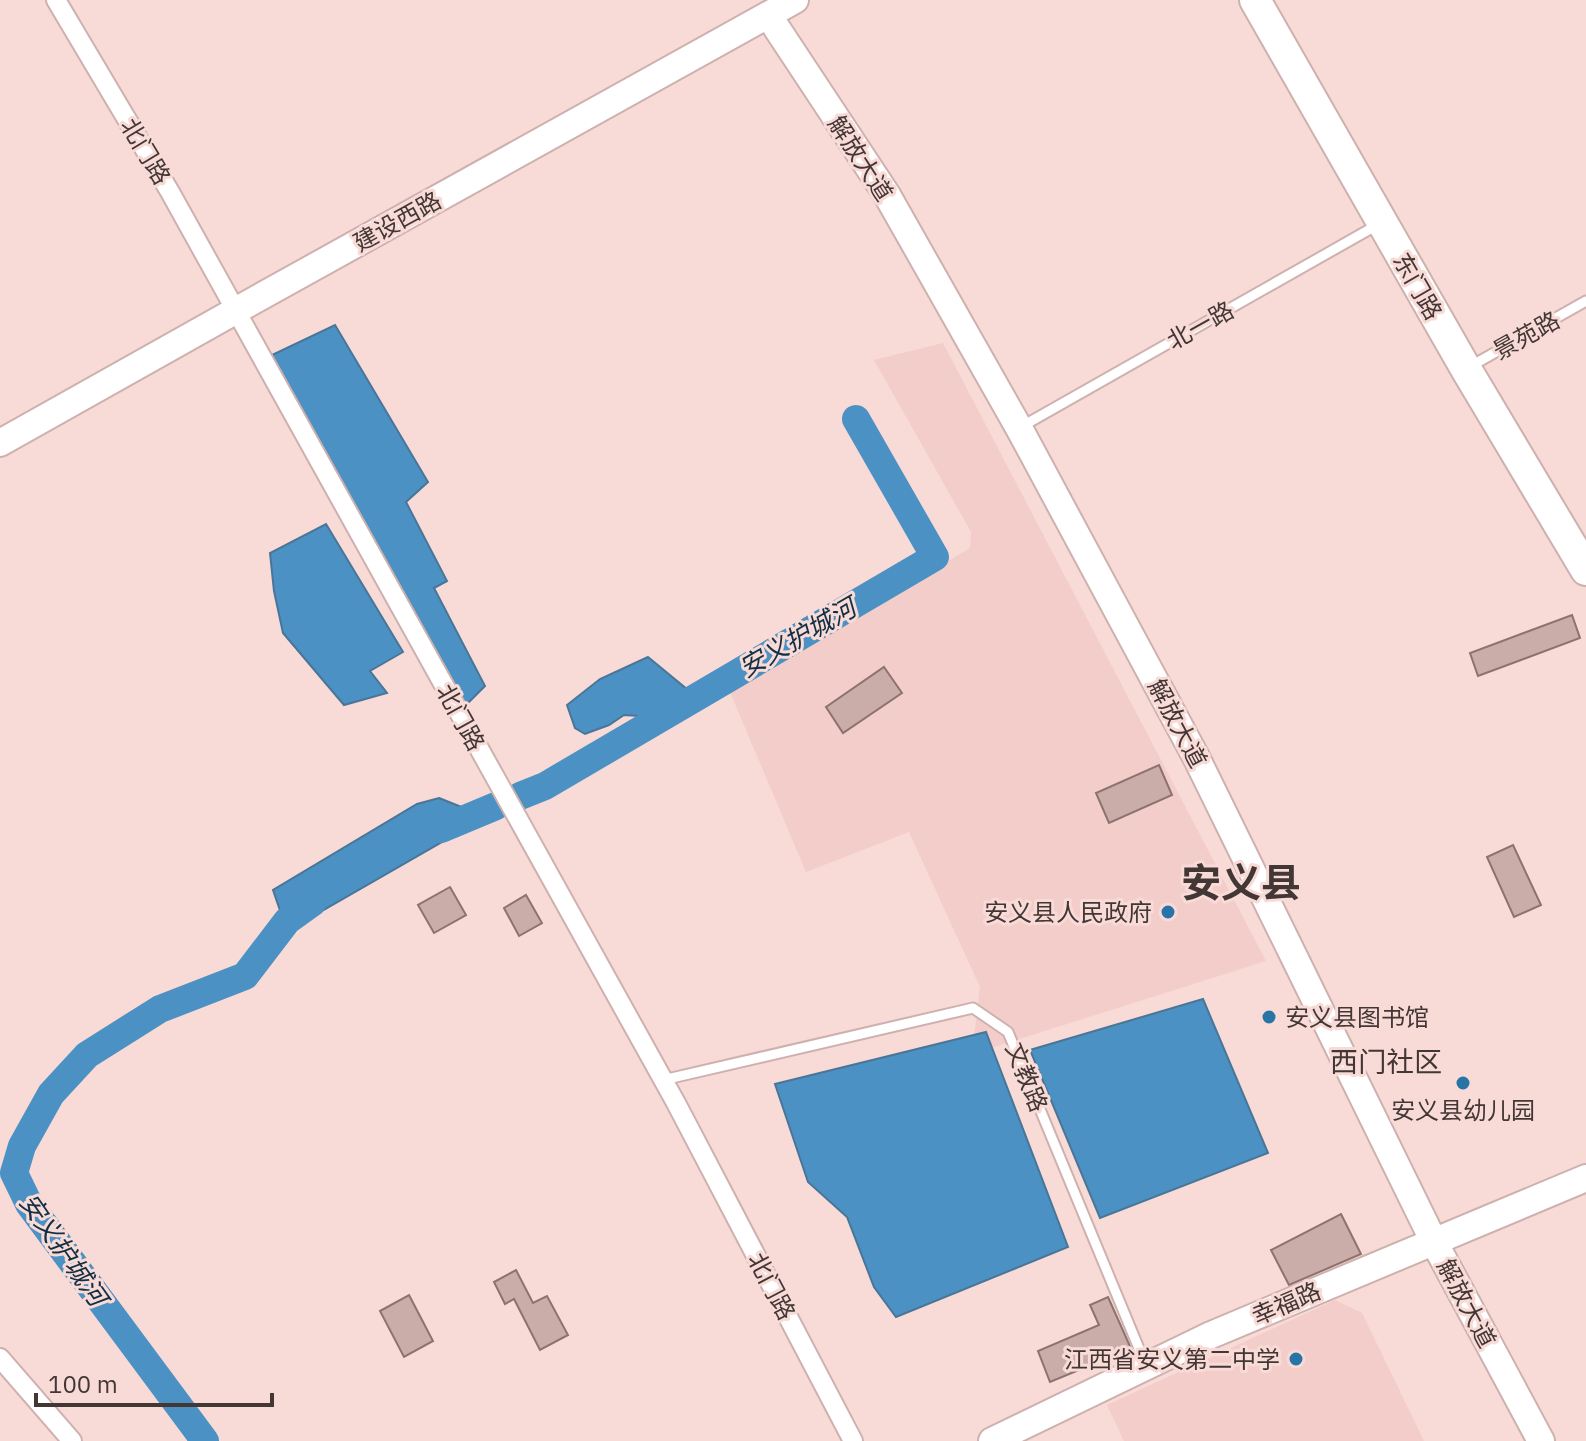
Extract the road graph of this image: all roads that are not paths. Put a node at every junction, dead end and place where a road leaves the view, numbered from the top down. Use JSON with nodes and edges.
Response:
{"nodes":[{"id":1,"x":56,"y":0,"type":"edge"},
{"id":2,"x":795,"y":0,"type":"edge"},
{"id":3,"x":1255,"y":0,"type":"edge"},
{"id":4,"x":768,"y":14,"type":"edge"},
{"id":5,"x":1382,"y":222,"type":"junction"},
{"id":6,"x":1586,"y":301,"type":"edge"},
{"id":7,"x":235,"y":311,"type":"junction"},
{"id":8,"x":1466,"y":369,"type":"junction"},
{"id":9,"x":1019,"y":428,"type":"junction"},
{"id":10,"x":0,"y":443,"type":"edge"},
{"id":11,"x":1586,"y":570,"type":"edge"},
{"id":12,"x":663,"y":1080,"type":"junction"},
{"id":13,"x":1586,"y":1178,"type":"edge"},
{"id":14,"x":1433,"y":1240,"type":"junction"},
{"id":15,"x":0,"y":1358,"type":"edge"},
{"id":16,"x":1146,"y":1366,"type":"junction"},
{"id":17,"x":1543,"y":1440,"type":"edge"},
{"id":18,"x":72,"y":1441,"type":"edge"},
{"id":19,"x":853,"y":1441,"type":"edge"},
{"id":20,"x":992,"y":1441,"type":"edge"}],
"edges":[{"from":1,"to":7,"type":"street","name":"北门路"},
{"from":2,"to":4,"type":"street","name":"建设西路"},
{"from":3,"to":5,"type":"main road","name":"东门路"},
{"from":4,"to":7,"type":"street","name":"建设西路"},
{"from":4,"to":9,"type":"street","name":"解放大道"},
{"from":5,"to":8,"type":"main road","name":"东门路"},
{"from":5,"to":9,"type":"lane","name":"北一路"},
{"from":6,"to":8,"type":"lane","name":"景苑路"},
{"from":7,"to":10,"type":"street","name":"建设西路"},
{"from":7,"to":12,"type":"street","name":"北门路"},
{"from":8,"to":11,"type":"main road","name":"东门路"},
{"from":9,"to":14,"type":"street","name":"解放大道"},
{"from":12,"to":16,"type":"lane","name":"文教路"},
{"from":12,"to":19,"type":"street","name":"北门路"},
{"from":13,"to":14,"type":"street","name":"幸福路"},
{"from":14,"to":16,"type":"street","name":"幸福路"},
{"from":14,"to":17,"type":"street","name":"解放大道"},
{"from":15,"to":18,"type":"street"},
{"from":16,"to":20,"type":"street","name":"幸福路"}]}
